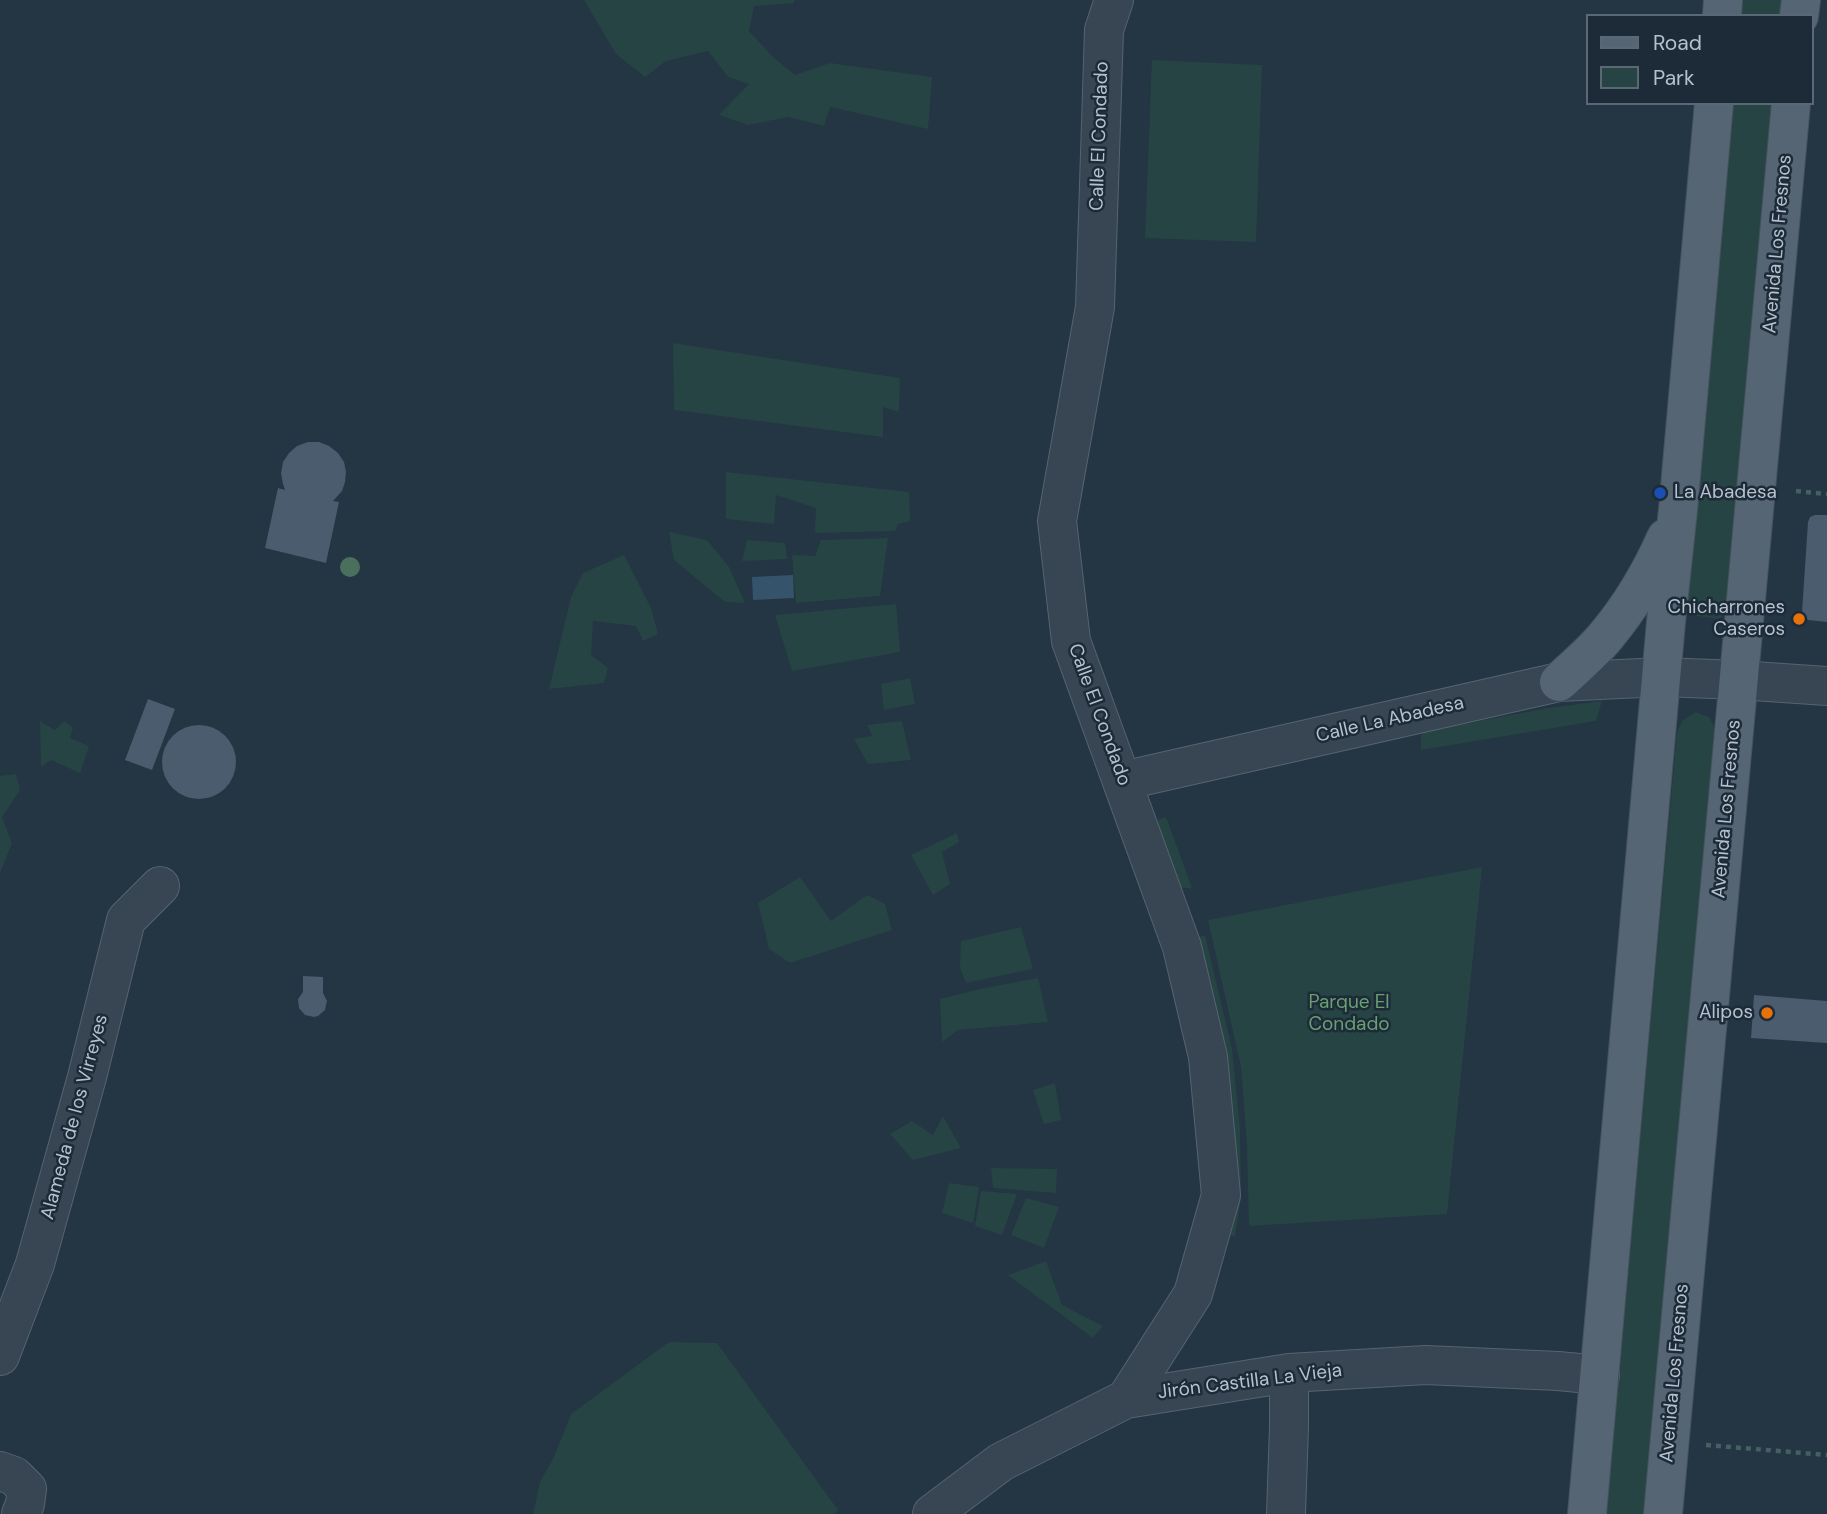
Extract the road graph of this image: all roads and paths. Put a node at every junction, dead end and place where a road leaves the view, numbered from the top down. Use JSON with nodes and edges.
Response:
{"nodes":[{"id":1,"x":1114,"y":0,"type":"edge"},
{"id":2,"x":1714,"y":105,"type":"edge"},
{"id":3,"x":1791,"y":105,"type":"edge"},
{"id":4,"x":1796,"y":491,"type":"dead end"},
{"id":5,"x":1827,"y":494,"type":"edge"},
{"id":6,"x":1678,"y":510,"type":"junction"},
{"id":7,"x":1661,"y":677,"type":"junction"},
{"id":8,"x":1739,"y":680,"type":"junction"},
{"id":9,"x":1559,"y":682,"type":"junction"},
{"id":10,"x":1827,"y":686,"type":"edge"},
{"id":11,"x":1122,"y":781,"type":"junction"},
{"id":12,"x":160,"y":886,"type":"dead end"},
{"id":13,"x":0,"y":1356,"type":"edge"},
{"id":14,"x":1289,"y":1373,"type":"junction"},
{"id":15,"x":1600,"y":1375,"type":"junction"},
{"id":16,"x":1126,"y":1399,"type":"junction"},
{"id":17,"x":1706,"y":1445,"type":"dead end"},
{"id":18,"x":1827,"y":1455,"type":"edge"},
{"id":19,"x":0,"y":1471,"type":"edge"},
{"id":20,"x":21,"y":1514,"type":"edge"},
{"id":21,"x":932,"y":1514,"type":"edge"},
{"id":22,"x":1286,"y":1514,"type":"edge"},
{"id":23,"x":1587,"y":1514,"type":"edge"},
{"id":24,"x":1663,"y":1514,"type":"edge"}],
"edges":[{"from":1,"to":11,"type":"street","name":"Calle El Condado"},
{"from":2,"to":6,"type":"main road"},
{"from":3,"to":8,"type":"main road","name":"Avenida Los Fresnos"},
{"from":4,"to":5,"type":"path"},
{"from":6,"to":7,"type":"main road"},
{"from":6,"to":9,"type":"main road"},
{"from":7,"to":8,"type":"street","name":"Calle La Abadesa"},
{"from":7,"to":9,"type":"street","name":"Calle La Abadesa"},
{"from":7,"to":15,"type":"main road"},
{"from":8,"to":10,"type":"street","name":"Calle La Abadesa"},
{"from":8,"to":24,"type":"main road","name":"Avenida Los Fresnos"},
{"from":9,"to":11,"type":"street","name":"Calle La Abadesa"},
{"from":11,"to":16,"type":"street","name":"Calle El Condado"},
{"from":12,"to":13,"type":"street","name":"Alameda de los Virreyes"},
{"from":14,"to":15,"type":"street","name":"Jirón Castilla La Vieja"},
{"from":14,"to":16,"type":"street","name":"Jirón Castilla La Vieja"},
{"from":14,"to":22,"type":"street"},
{"from":15,"to":23,"type":"main road"},
{"from":16,"to":21,"type":"street","name":"Jirón Castilla La Vieja"},
{"from":17,"to":18,"type":"path"},
{"from":19,"to":20,"type":"street"}]}
